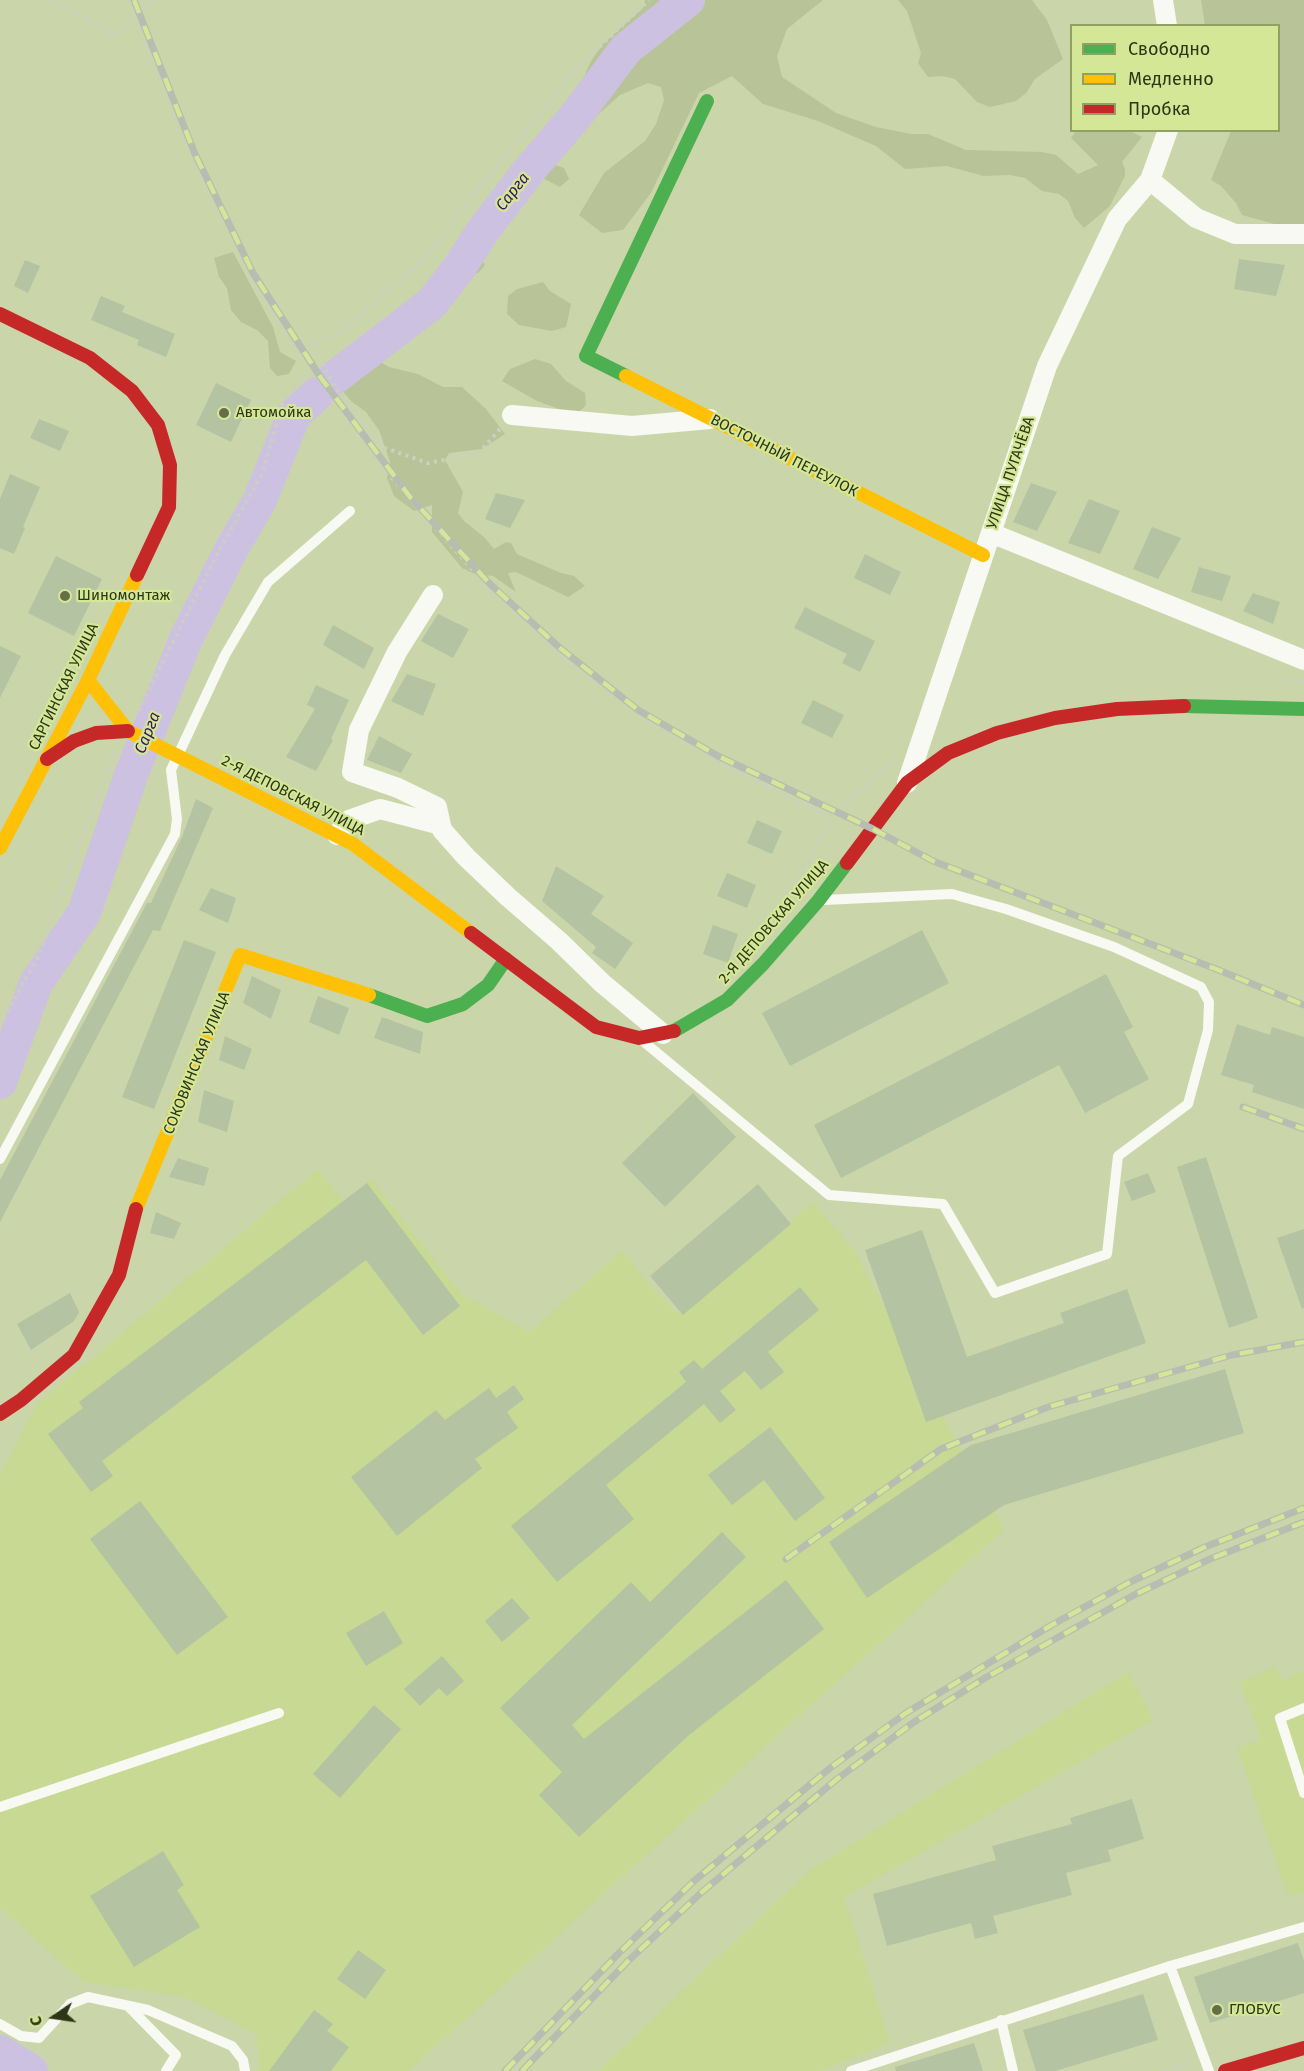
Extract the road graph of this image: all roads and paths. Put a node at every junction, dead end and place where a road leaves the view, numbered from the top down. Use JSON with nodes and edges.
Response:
{"nodes":[{"id":1,"x":51,"y":0,"type":"edge"},
{"id":2,"x":130,"y":0,"type":"edge"},
{"id":3,"x":156,"y":0,"type":"edge"},
{"id":4,"x":650,"y":0,"type":"edge"},
{"id":5,"x":1163,"y":0,"type":"edge"},
{"id":6,"x":135,"y":14,"type":"junction"},
{"id":7,"x":1167,"y":24,"type":"edge"},
{"id":8,"x":707,"y":101,"type":"dead end"},
{"id":9,"x":1167,"y":132,"type":"edge"},
{"id":10,"x":1150,"y":180,"type":"junction"},
{"id":11,"x":1304,"y":234,"type":"edge"},
{"id":12,"x":0,"y":314,"type":"edge"},
{"id":13,"x":312,"y":370,"type":"junction"},
{"id":14,"x":512,"y":415,"type":"joint"},
{"id":15,"x":710,"y":419,"type":"junction"},
{"id":16,"x":350,"y":511,"type":"dead end"},
{"id":17,"x":991,"y":533,"type":"junction"},
{"id":18,"x":983,"y":555,"type":"junction"},
{"id":19,"x":433,"y":595,"type":"dead end"},
{"id":20,"x":1304,"y":660,"type":"edge"},
{"id":21,"x":88,"y":680,"type":"junction"},
{"id":22,"x":1304,"y":681,"type":"edge"},
{"id":23,"x":1281,"y":684,"type":"dead end"},
{"id":24,"x":1304,"y":709,"type":"edge"},
{"id":25,"x":128,"y":731,"type":"junction"},
{"id":26,"x":917,"y":752,"type":"junction"},
{"id":27,"x":177,"y":756,"type":"junction"},
{"id":28,"x":47,"y":759,"type":"junction"},
{"id":29,"x":907,"y":783,"type":"junction"},
{"id":30,"x":830,"y":818,"type":"junction"},
{"id":31,"x":441,"y":825,"type":"junction"},
{"id":32,"x":337,"y":835,"type":"junction"},
{"id":33,"x":0,"y":848,"type":"edge"},
{"id":34,"x":818,"y":901,"type":"junction"},
{"id":35,"x":783,"y":904,"type":"dead end"},
{"id":36,"x":506,"y":959,"type":"junction"},
{"id":37,"x":0,"y":1025,"type":"edge"},
{"id":38,"x":663,"y":1034,"type":"junction"},
{"id":39,"x":639,"y":1038,"type":"junction"},
{"id":40,"x":0,"y":1159,"type":"edge"},
{"id":41,"x":0,"y":1414,"type":"edge"},
{"id":42,"x":1304,"y":1708,"type":"edge"},
{"id":43,"x":279,"y":1713,"type":"dead end"},
{"id":44,"x":1304,"y":1793,"type":"edge"},
{"id":45,"x":0,"y":1807,"type":"edge"},
{"id":46,"x":1304,"y":1927,"type":"edge"},
{"id":47,"x":1170,"y":1966,"type":"junction"},
{"id":48,"x":128,"y":2006,"type":"junction"},
{"id":49,"x":1001,"y":2020,"type":"junction"},
{"id":50,"x":0,"y":2024,"type":"edge"},
{"id":51,"x":1304,"y":2048,"type":"edge"},
{"id":52,"x":166,"y":2071,"type":"edge"},
{"id":53,"x":245,"y":2071,"type":"edge"},
{"id":54,"x":851,"y":2071,"type":"edge"},
{"id":55,"x":1012,"y":2071,"type":"edge"},
{"id":56,"x":1209,"y":2071,"type":"edge"},
{"id":57,"x":1225,"y":2071,"type":"edge"}],
"edges":[{"from":1,"to":6,"type":"path"},
{"from":2,"to":6,"type":"path"},
{"from":3,"to":6,"type":"path"},
{"from":4,"to":14,"type":"path"},
{"from":5,"to":7,"type":"street"},
{"from":6,"to":13,"type":"path"},
{"from":8,"to":15,"type":"street","name":"ВОСТОЧНЫЙ ПЕРЕУЛОК"},
{"from":9,"to":10,"type":"street"},
{"from":10,"to":11,"type":"street"},
{"from":10,"to":17,"type":"street","name":"УЛИЦА ПУГАЧЁВА"},
{"from":12,"to":21,"type":"street","name":"САРГИНСКАЯ УЛИЦА"},
{"from":13,"to":25,"type":"path"},
{"from":13,"to":30,"type":"path"},
{"from":14,"to":15,"type":"street"},
{"from":15,"to":18,"type":"street","name":"ВОСТОЧНЫЙ ПЕРЕУЛОК"},
{"from":16,"to":27,"type":"lane"},
{"from":17,"to":18,"type":"street","name":"УЛИЦА ПУГАЧЁВА"},
{"from":17,"to":20,"type":"street"},
{"from":18,"to":26,"type":"street","name":"УЛИЦА ПУГАЧЁВА"},
{"from":19,"to":31,"type":"street"},
{"from":21,"to":25,"type":"street"},
{"from":21,"to":28,"type":"street","name":"САРГИНСКАЯ УЛИЦА"},
{"from":22,"to":23,"type":"path"},
{"from":24,"to":29,"type":"street","name":"2-Я ДЕПОВСКАЯ УЛИЦА"},
{"from":25,"to":27,"type":"street","name":"2-Я ДЕПОВСКАЯ УЛИЦА"},
{"from":25,"to":28,"type":"street"},
{"from":25,"to":37,"type":"path"},
{"from":26,"to":29,"type":"street","name":"УЛИЦА ПУГАЧЁВА"},
{"from":26,"to":30,"type":"path"},
{"from":27,"to":32,"type":"street","name":"2-Я ДЕПОВСКАЯ УЛИЦА"},
{"from":27,"to":40,"type":"lane"},
{"from":28,"to":33,"type":"street","name":"САРГИНСКАЯ УЛИЦА"},
{"from":29,"to":34,"type":"street","name":"2-Я ДЕПОВСКАЯ УЛИЦА"},
{"from":30,"to":35,"type":"path"},
{"from":31,"to":32,"type":"street"},
{"from":31,"to":38,"type":"street"},
{"from":32,"to":36,"type":"street","name":"2-Я ДЕПОВСКАЯ УЛИЦА"},
{"from":34,"to":38,"type":"street","name":"2-Я ДЕПОВСКАЯ УЛИЦА"},
{"from":34,"to":39,"type":"lane"},
{"from":36,"to":39,"type":"street","name":"2-Я ДЕПОВСКАЯ УЛИЦА"},
{"from":36,"to":41,"type":"street","name":"СОКОВИНСКАЯ УЛИЦА"},
{"from":38,"to":39,"type":"street","name":"2-Я ДЕПОВСКАЯ УЛИЦА"},
{"from":42,"to":44,"type":"lane"},
{"from":43,"to":45,"type":"lane"},
{"from":46,"to":47,"type":"lane"},
{"from":47,"to":49,"type":"lane"},
{"from":47,"to":56,"type":"lane"},
{"from":48,"to":50,"type":"lane"},
{"from":48,"to":52,"type":"lane"},
{"from":48,"to":53,"type":"lane"},
{"from":49,"to":54,"type":"lane"},
{"from":49,"to":55,"type":"lane"},
{"from":51,"to":57,"type":"street"}]}
